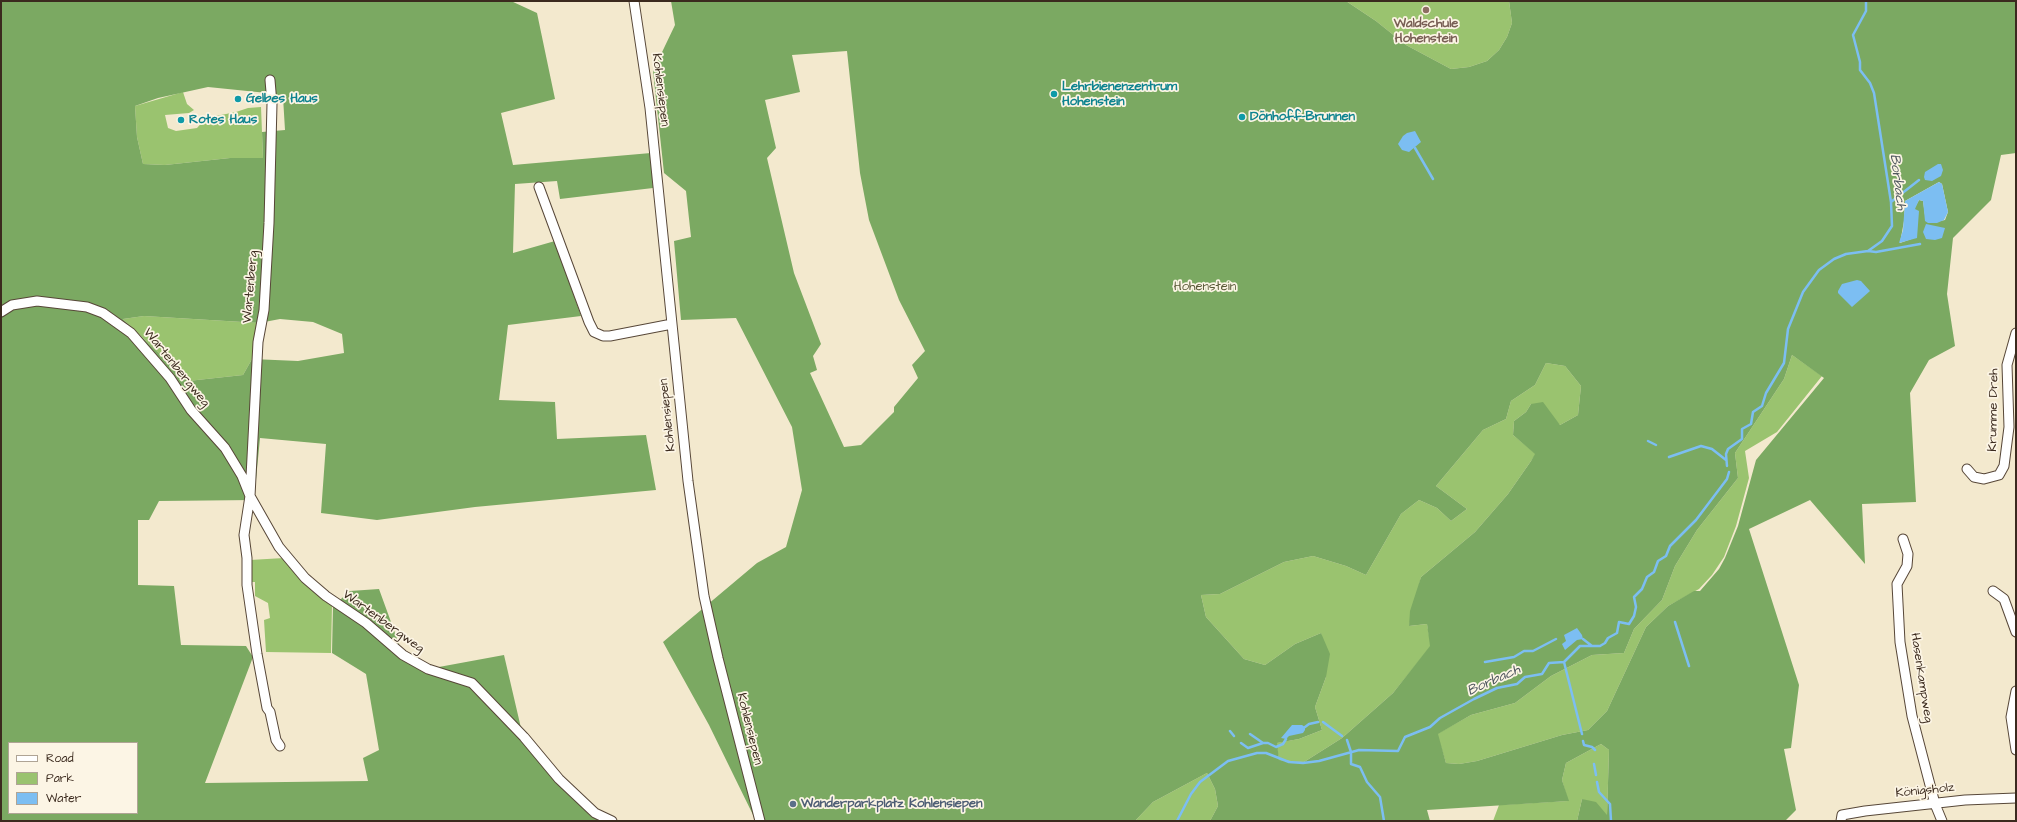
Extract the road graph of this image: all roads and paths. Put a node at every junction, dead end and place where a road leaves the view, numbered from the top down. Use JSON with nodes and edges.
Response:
{"nodes":[{"id":1,"x":634,"y":1,"type":"edge"},
{"id":2,"x":270,"y":80,"type":"dead end"},
{"id":3,"x":539,"y":187,"type":"dead end"},
{"id":4,"x":1,"y":312,"type":"edge"},
{"id":5,"x":672,"y":324,"type":"junction"},
{"id":6,"x":2016,"y":333,"type":"edge"},
{"id":7,"x":1967,"y":469,"type":"dead end"},
{"id":8,"x":250,"y":496,"type":"junction"},
{"id":9,"x":1903,"y":539,"type":"dead end"},
{"id":10,"x":1993,"y":591,"type":"dead end"},
{"id":11,"x":2016,"y":632,"type":"edge"},
{"id":12,"x":2016,"y":690,"type":"edge"},
{"id":13,"x":280,"y":746,"type":"dead end"},
{"id":14,"x":2016,"y":750,"type":"edge"},
{"id":15,"x":2016,"y":798,"type":"edge"},
{"id":16,"x":1935,"y":804,"type":"junction"},
{"id":17,"x":612,"y":821,"type":"edge"},
{"id":18,"x":760,"y":821,"type":"edge"},
{"id":19,"x":1841,"y":821,"type":"edge"},
{"id":20,"x":1942,"y":821,"type":"edge"}],
"edges":[{"from":1,"to":5,"type":"street","name":"Kohlensiepen"},
{"from":2,"to":8,"type":"street","name":"Wartenberg"},
{"from":3,"to":5,"type":"street"},
{"from":4,"to":8,"type":"street","name":"Wartenbergweg"},
{"from":5,"to":18,"type":"street","name":"Kohlensiepen"},
{"from":6,"to":7,"type":"street","name":"Krumme Dreh"},
{"from":8,"to":13,"type":"street"},
{"from":8,"to":17,"type":"street","name":"Wartenbergweg"},
{"from":9,"to":16,"type":"street","name":"Hasenkampweg"},
{"from":10,"to":11,"type":"street"},
{"from":12,"to":14,"type":"street"},
{"from":15,"to":16,"type":"street","name":"Königsholz"},
{"from":16,"to":19,"type":"street","name":"Königsholz"},
{"from":16,"to":20,"type":"street","name":"Hasenkampweg"}]}
